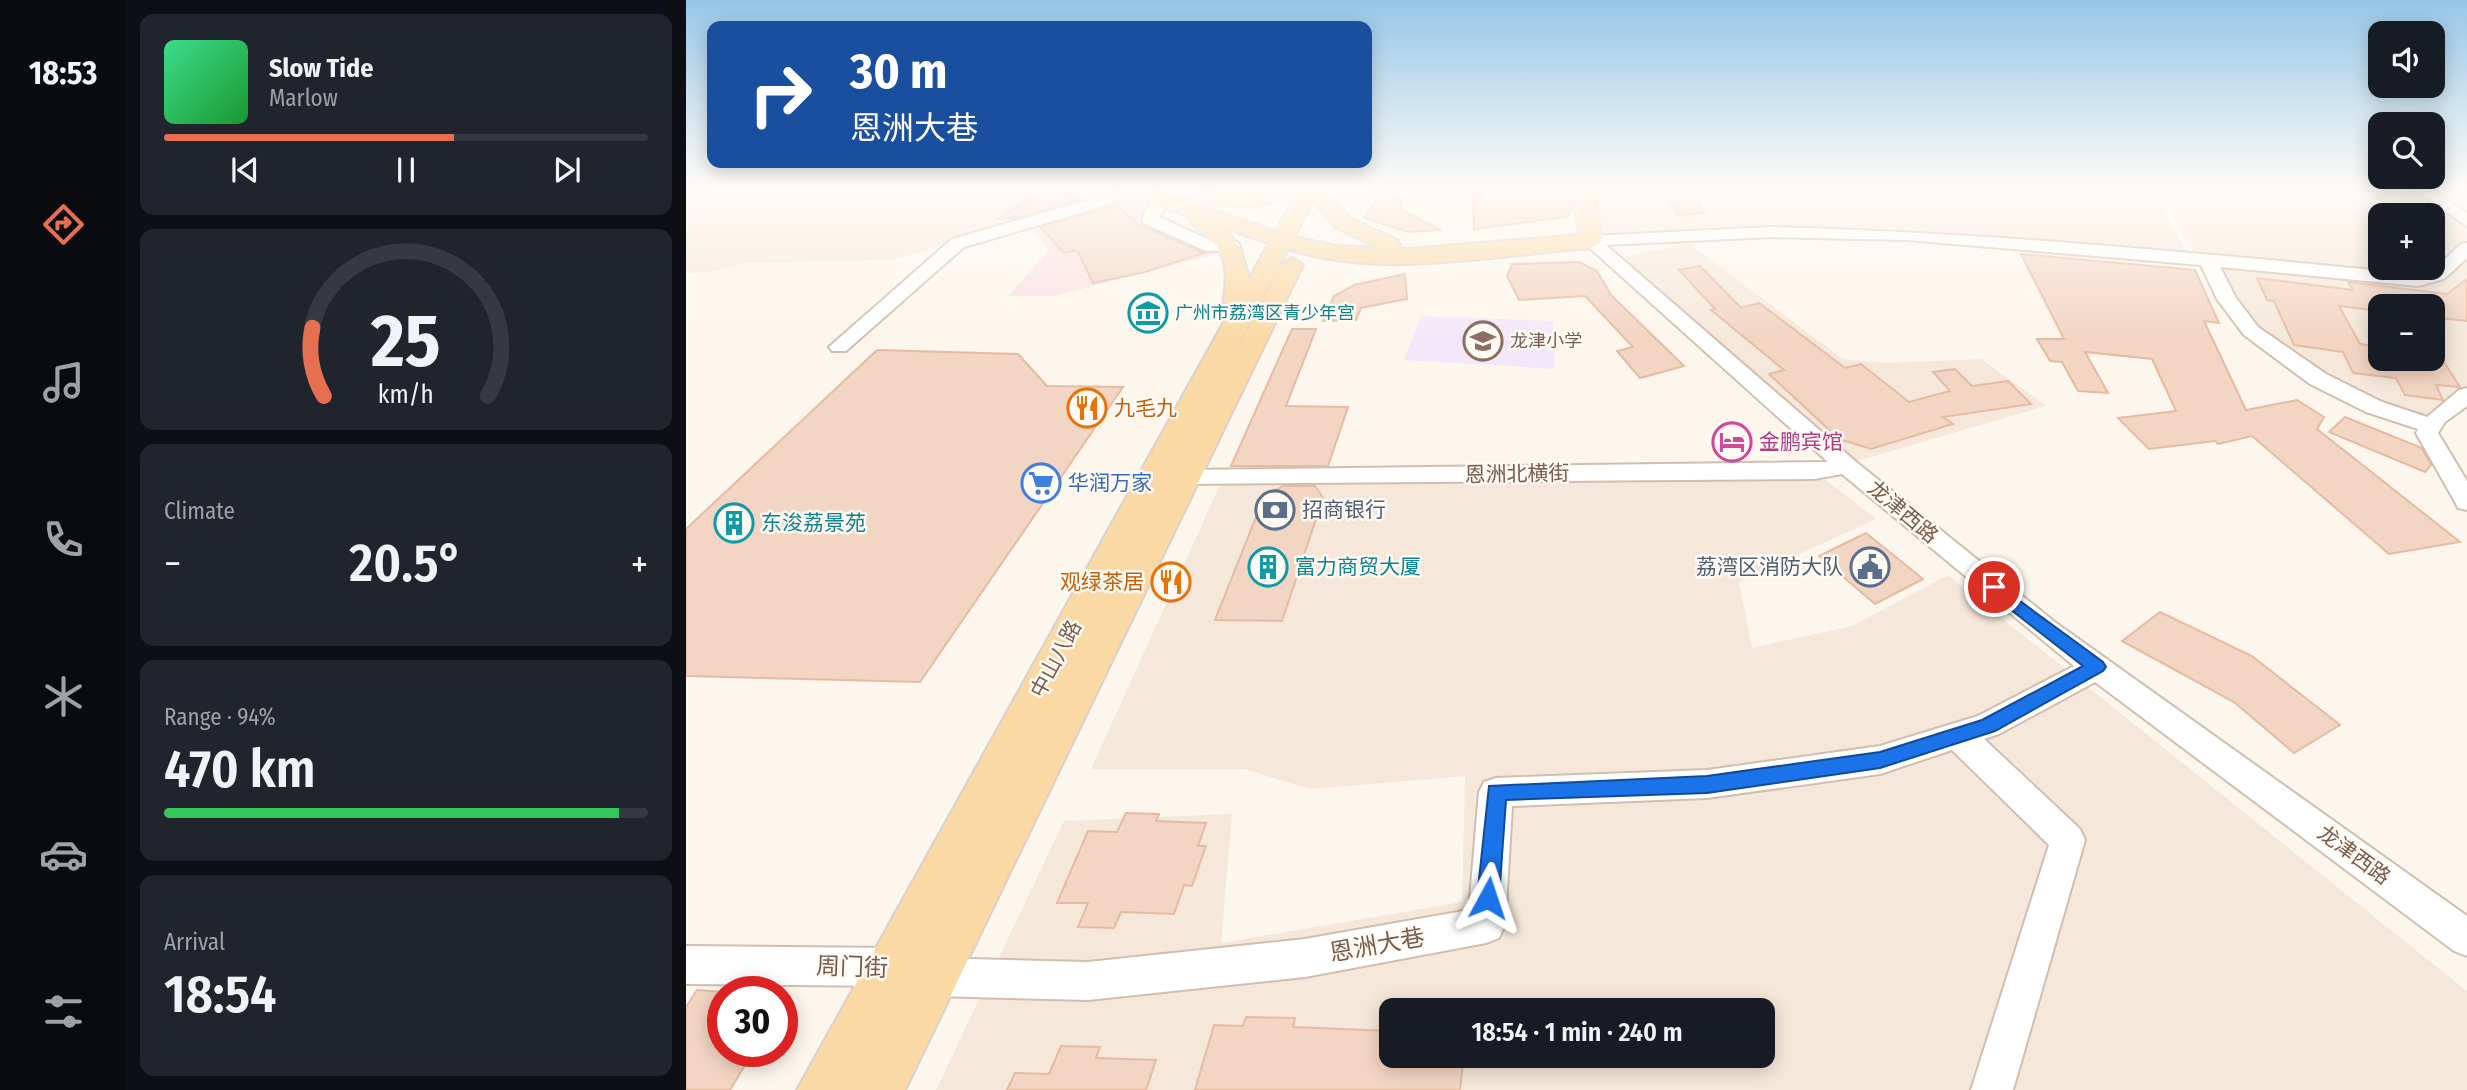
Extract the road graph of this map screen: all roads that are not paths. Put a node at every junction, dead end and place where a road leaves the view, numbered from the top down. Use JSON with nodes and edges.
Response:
{"nodes":[{"id":1,"x":1294,"y":237,"type":"joint"},
{"id":2,"x":975,"y":238,"type":"edge"},
{"id":3,"x":1221,"y":238,"type":"edge"},
{"id":4,"x":1297,"y":238,"type":"edge"},
{"id":5,"x":1301,"y":238,"type":"edge"},
{"id":6,"x":1375,"y":238,"type":"edge"},
{"id":7,"x":1511,"y":238,"type":"edge"},
{"id":8,"x":1574,"y":238,"type":"edge"},
{"id":9,"x":1591,"y":238,"type":"edge"},
{"id":10,"x":1647,"y":238,"type":"edge"},
{"id":11,"x":1943,"y":238,"type":"edge"},
{"id":12,"x":1591,"y":241,"type":"junction"},
{"id":13,"x":1390,"y":245,"type":"junction"},
{"id":14,"x":2467,"y":248,"type":"edge"},
{"id":15,"x":1453,"y":251,"type":"junction"},
{"id":16,"x":2208,"y":260,"type":"junction"},
{"id":17,"x":1249,"y":323,"type":"junction"},
{"id":18,"x":839,"y":347,"type":"dead end"},
{"id":19,"x":2467,"y":395,"type":"edge"},
{"id":20,"x":2432,"y":426,"type":"junction"},
{"id":21,"x":1847,"y":466,"type":"junction"},
{"id":22,"x":1186,"y":477,"type":"junction"},
{"id":23,"x":2467,"y":502,"type":"edge"},
{"id":24,"x":2097,"y":667,"type":"junction"},
{"id":25,"x":1958,"y":735,"type":"junction"},
{"id":26,"x":2467,"y":938,"type":"edge"},
{"id":27,"x":686,"y":965,"type":"edge"},
{"id":28,"x":913,"y":972,"type":"junction"},
{"id":29,"x":824,"y":1090,"type":"edge"},
{"id":30,"x":877,"y":1090,"type":"edge"},
{"id":31,"x":1992,"y":1090,"type":"edge"}],
"edges":[{"from":1,"to":17,"type":"main road","name":"中山八路"},
{"from":1,"to":17,"type":"main road","name":"中山八路"},
{"from":2,"to":18,"type":"street"},
{"from":3,"to":17,"type":"main road"},
{"from":4,"to":15,"type":"main road"},
{"from":5,"to":13,"type":"main road"},
{"from":6,"to":13,"type":"main road"},
{"from":7,"to":13,"type":"main road"},
{"from":8,"to":12,"type":"main road"},
{"from":9,"to":12,"type":"main road"},
{"from":10,"to":12,"type":"street"},
{"from":11,"to":16,"type":"street"},
{"from":12,"to":15,"type":"main road"},
{"from":12,"to":21,"type":"street","name":"龙津西路"},
{"from":14,"to":16,"type":"street"},
{"from":15,"to":17,"type":"main road"},
{"from":16,"to":20,"type":"lane"},
{"from":17,"to":22,"type":"main road","name":"中山八路"},
{"from":17,"to":28,"type":"main road","name":"中山八路"},
{"from":19,"to":20,"type":"street"},
{"from":20,"to":23,"type":"street"},
{"from":21,"to":22,"type":"street","name":"恩洲北横街"},
{"from":21,"to":24,"type":"street","name":"龙津西路"},
{"from":22,"to":28,"type":"main road","name":"中山八路"},
{"from":24,"to":25,"type":"street","name":"恩洲大巷"},
{"from":24,"to":26,"type":"street","name":"龙津西路"},
{"from":25,"to":28,"type":"street","name":"恩洲大巷"},
{"from":25,"to":31,"type":"street"},
{"from":27,"to":28,"type":"street","name":"周门街"},
{"from":28,"to":29,"type":"main road","name":"中山八路"},
{"from":28,"to":30,"type":"main road","name":"中山八路"}]}
